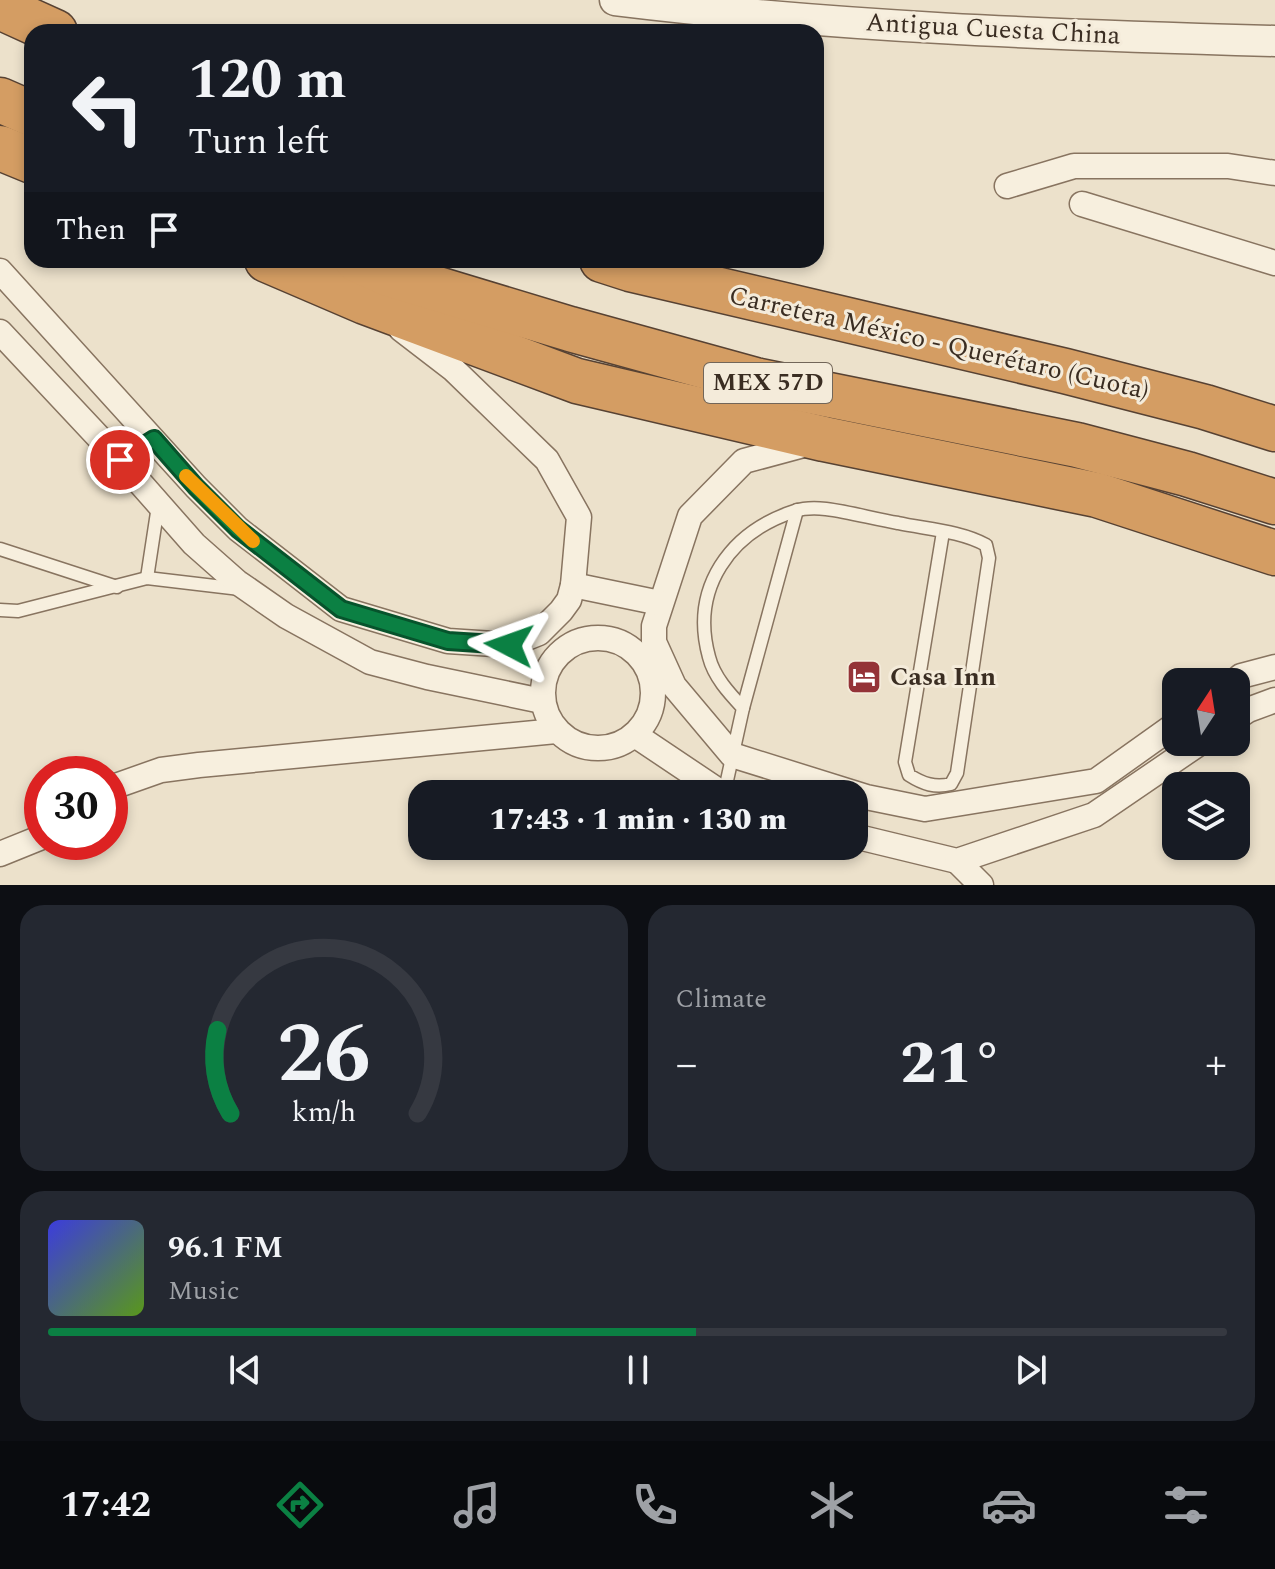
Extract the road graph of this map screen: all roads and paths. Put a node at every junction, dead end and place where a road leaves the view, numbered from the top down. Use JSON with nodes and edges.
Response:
{"nodes":[{"id":1,"x":615,"y":0,"type":"edge"},
{"id":2,"x":0,"y":7,"type":"edge"},
{"id":3,"x":37,"y":24,"type":"edge"},
{"id":4,"x":1271,"y":43,"type":"edge"},
{"id":5,"x":0,"y":100,"type":"edge"},
{"id":6,"x":24,"y":110,"type":"edge"},
{"id":7,"x":0,"y":148,"type":"edge"},
{"id":8,"x":24,"y":158,"type":"edge"},
{"id":9,"x":1275,"y":173,"type":"edge"},
{"id":10,"x":1007,"y":186,"type":"dead end"},
{"id":11,"x":1082,"y":204,"type":"dead end"},
{"id":12,"x":1275,"y":263,"type":"edge"},
{"id":13,"x":303,"y":268,"type":"edge"},
{"id":14,"x":627,"y":268,"type":"edge"},
{"id":15,"x":0,"y":271,"type":"edge"},
{"id":16,"x":361,"y":281,"type":"edge"},
{"id":17,"x":0,"y":332,"type":"edge"},
{"id":18,"x":1275,"y":429,"type":"edge"},
{"id":19,"x":154,"y":439,"type":"junction"},
{"id":20,"x":824,"y":439,"type":"junction"},
{"id":21,"x":120,"y":460,"type":"junction"},
{"id":22,"x":1275,"y":502,"type":"edge"},
{"id":23,"x":158,"y":503,"type":"junction"},
{"id":24,"x":797,"y":510,"type":"junction"},
{"id":25,"x":943,"y":532,"type":"junction"},
{"id":26,"x":0,"y":549,"type":"edge"},
{"id":27,"x":1275,"y":553,"type":"edge"},
{"id":28,"x":147,"y":578,"type":"junction"},
{"id":29,"x":573,"y":585,"type":"junction"},
{"id":30,"x":117,"y":587,"type":"junction"},
{"id":31,"x":250,"y":591,"type":"junction"},
{"id":32,"x":660,"y":603,"type":"junction"},
{"id":33,"x":0,"y":610,"type":"edge"},
{"id":34,"x":561,"y":611,"type":"junction"},
{"id":35,"x":539,"y":633,"type":"junction"},
{"id":36,"x":600,"y":637,"type":"junction"},
{"id":37,"x":648,"y":650,"type":"junction"},
{"id":38,"x":551,"y":663,"type":"junction"},
{"id":39,"x":1275,"y":667,"type":"edge"},
{"id":40,"x":1250,"y":674,"type":"edge"},
{"id":41,"x":664,"y":685,"type":"junction"},
{"id":42,"x":1275,"y":700,"type":"edge"},
{"id":43,"x":542,"y":701,"type":"junction"},
{"id":44,"x":743,"y":708,"type":"junction"},
{"id":45,"x":1250,"y":709,"type":"edge"},
{"id":46,"x":556,"y":731,"type":"junction"},
{"id":47,"x":1162,"y":734,"type":"edge"},
{"id":48,"x":635,"y":735,"type":"junction"},
{"id":49,"x":732,"y":755,"type":"junction"},
{"id":50,"x":1180,"y":756,"type":"edge"},
{"id":51,"x":703,"y":780,"type":"edge"},
{"id":52,"x":727,"y":780,"type":"edge"},
{"id":53,"x":794,"y":780,"type":"edge"},
{"id":54,"x":128,"y":782,"type":"edge"},
{"id":55,"x":868,"y":807,"type":"edge"},
{"id":56,"x":868,"y":839,"type":"edge"},
{"id":57,"x":24,"y":844,"type":"edge"},
{"id":58,"x":0,"y":854,"type":"edge"},
{"id":59,"x":957,"y":861,"type":"junction"},
{"id":60,"x":981,"y":885,"type":"edge"}],
"edges":[{"from":1,"to":4,"type":"street","name":"Antigua Cuesta China"},
{"from":2,"to":3,"type":"highway"},
{"from":5,"to":6,"type":"highway"},
{"from":7,"to":8,"type":"highway"},
{"from":9,"to":10,"type":"street"},
{"from":11,"to":12,"type":"street"},
{"from":13,"to":16,"type":"highway"},
{"from":14,"to":18,"type":"highway","name":"Carretera México - Querétaro (Cuota)"},
{"from":15,"to":19,"type":"street"},
{"from":16,"to":20,"type":"highway"},
{"from":16,"to":22,"type":"highway","number":"MEX 57D"},
{"from":16,"to":29,"type":"street"},
{"from":17,"to":21,"type":"street"},
{"from":19,"to":21,"type":"street"},
{"from":19,"to":35,"type":"street"},
{"from":20,"to":27,"type":"highway"},
{"from":20,"to":32,"type":"street"},
{"from":21,"to":23,"type":"street"},
{"from":23,"to":28,"type":"lane"},
{"from":23,"to":31,"type":"street"},
{"from":24,"to":25,"type":"lane"},
{"from":24,"to":44,"type":"lane"},
{"from":24,"to":44,"type":"lane"},
{"from":25,"to":25,"type":"lane"},
{"from":26,"to":30,"type":"lane"},
{"from":28,"to":30,"type":"lane"},
{"from":28,"to":31,"type":"lane"},
{"from":29,"to":32,"type":"street"},
{"from":29,"to":34,"type":"street"},
{"from":30,"to":33,"type":"lane"},
{"from":31,"to":43,"type":"street"},
{"from":32,"to":37,"type":"street"},
{"from":34,"to":35,"type":"street"},
{"from":34,"to":36,"type":"street"},
{"from":35,"to":38,"type":"street"},
{"from":36,"to":37,"type":"street"},
{"from":36,"to":38,"type":"street"},
{"from":37,"to":41,"type":"street"},
{"from":38,"to":43,"type":"street"},
{"from":39,"to":40,"type":"street"},
{"from":41,"to":48,"type":"street"},
{"from":41,"to":49,"type":"street"},
{"from":42,"to":45,"type":"street"},
{"from":43,"to":46,"type":"street"},
{"from":44,"to":49,"type":"lane"},
{"from":46,"to":48,"type":"street"},
{"from":46,"to":54,"type":"street"},
{"from":47,"to":55,"type":"street"},
{"from":48,"to":51,"type":"street"},
{"from":49,"to":52,"type":"lane"},
{"from":49,"to":53,"type":"street"},
{"from":50,"to":59,"type":"street"},
{"from":56,"to":59,"type":"street"},
{"from":57,"to":58,"type":"street"},
{"from":59,"to":60,"type":"street"}]}
